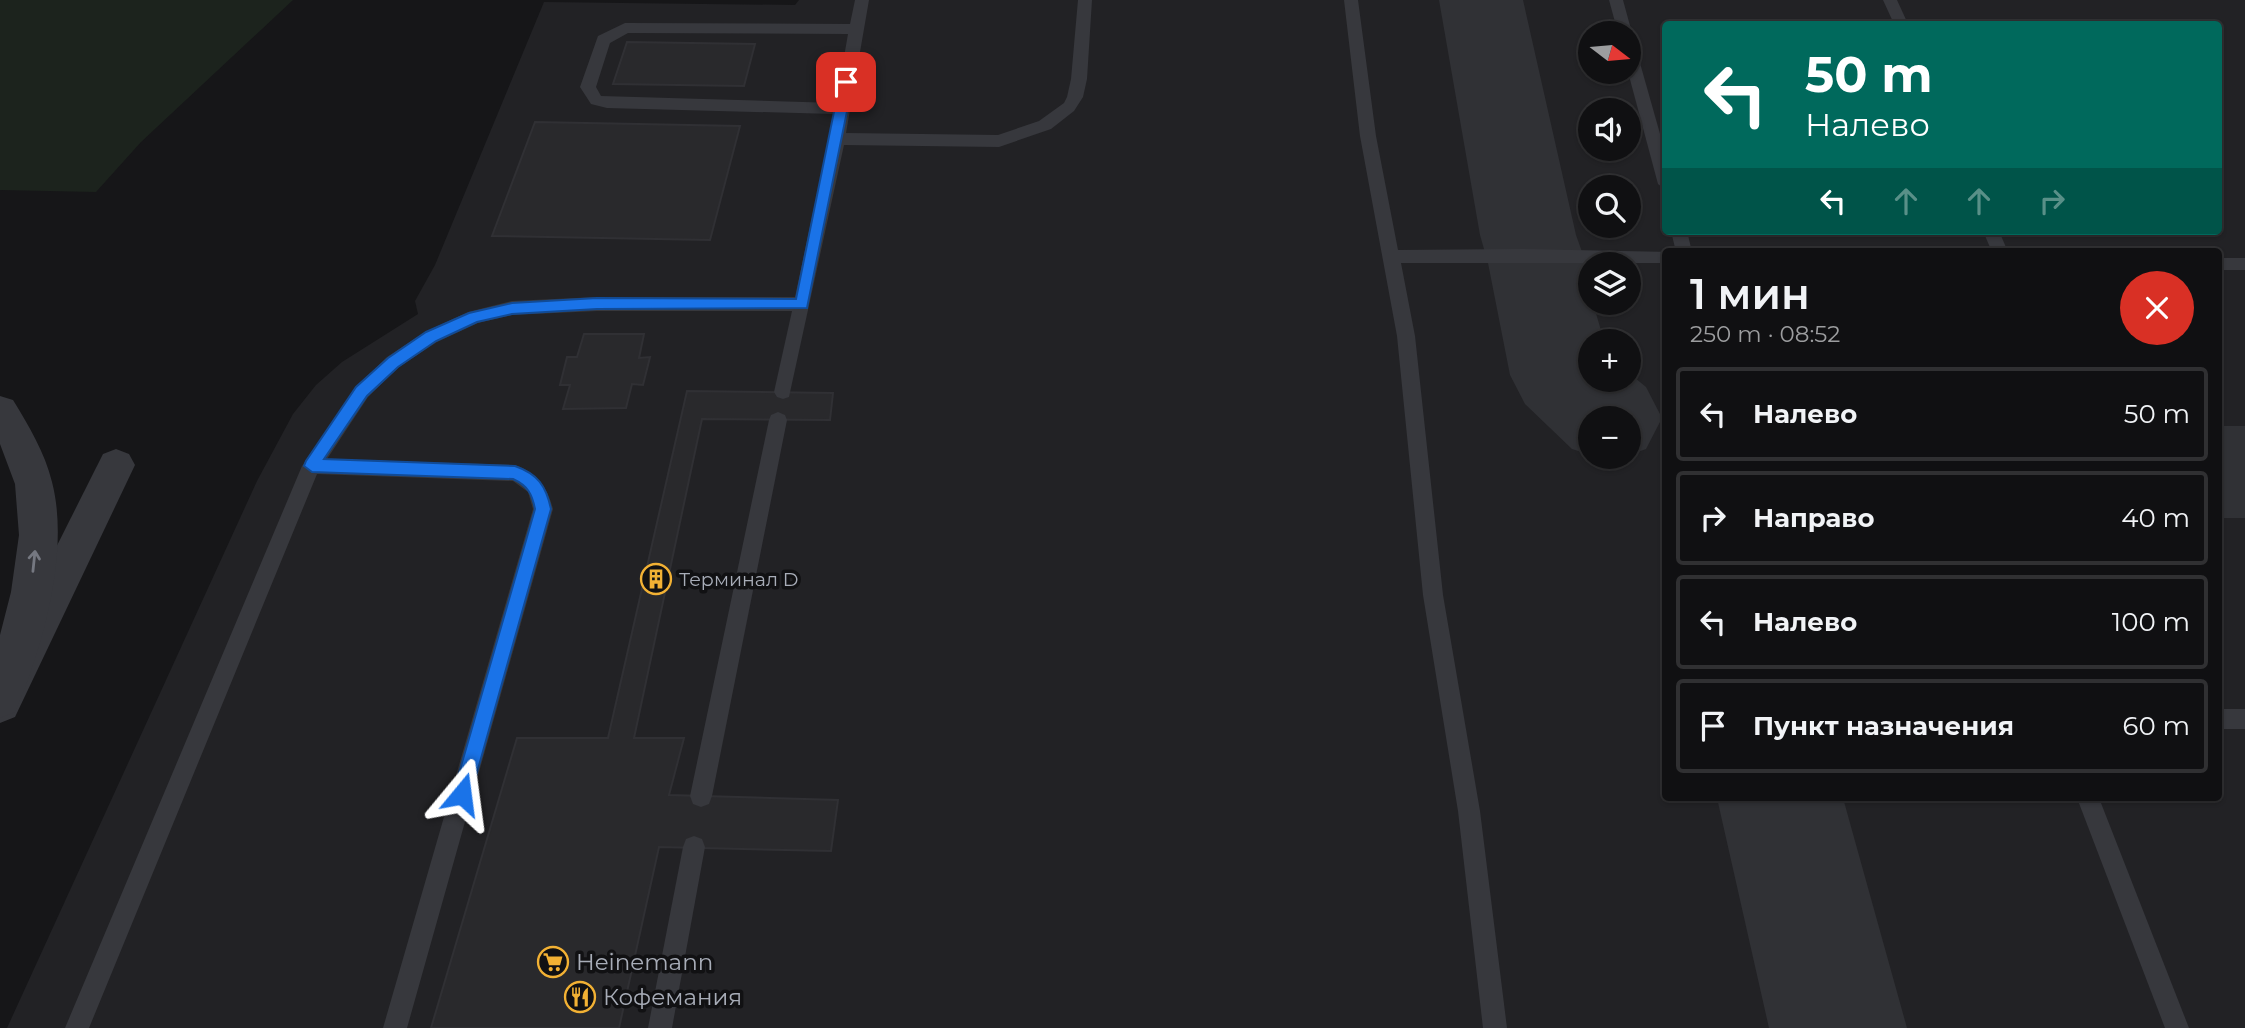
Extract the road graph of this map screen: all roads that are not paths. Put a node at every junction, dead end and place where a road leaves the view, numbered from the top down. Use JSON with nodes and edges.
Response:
{"nodes":[{"id":1,"x":862,"y":0,"type":"edge"},
{"id":2,"x":1085,"y":0,"type":"edge"},
{"id":3,"x":1351,"y":0,"type":"edge"},
{"id":4,"x":1616,"y":0,"type":"edge"},
{"id":5,"x":1890,"y":0,"type":"edge"},
{"id":6,"x":1622,"y":21,"type":"edge"},
{"id":7,"x":1900,"y":21,"type":"edge"},
{"id":8,"x":856,"y":29,"type":"junction"},
{"id":9,"x":1639,"y":84,"type":"edge"},
{"id":10,"x":842,"y":109,"type":"junction"},
{"id":11,"x":837,"y":139,"type":"junction"},
{"id":12,"x":1662,"y":169,"type":"edge"},
{"id":13,"x":1391,"y":257,"type":"junction"},
{"id":14,"x":1662,"y":257,"type":"edge"},
{"id":15,"x":2222,"y":264,"type":"edge"},
{"id":16,"x":2245,"y":264,"type":"edge"},
{"id":17,"x":802,"y":304,"type":"junction"},
{"id":18,"x":783,"y":392,"type":"dead end"},
{"id":19,"x":0,"y":411,"type":"edge"},
{"id":20,"x":778,"y":420,"type":"dead end"},
{"id":21,"x":116,"y":465,"type":"dead end"},
{"id":22,"x":312,"y":466,"type":"junction"},
{"id":23,"x":0,"y":700,"type":"edge"},
{"id":24,"x":2222,"y":719,"type":"edge"},
{"id":25,"x":2245,"y":719,"type":"edge"},
{"id":26,"x":701,"y":796,"type":"dead end"},
{"id":27,"x":2089,"y":801,"type":"edge"},
{"id":28,"x":694,"y":847,"type":"dead end"},
{"id":29,"x":78,"y":1028,"type":"edge"},
{"id":30,"x":395,"y":1028,"type":"edge"},
{"id":31,"x":660,"y":1028,"type":"edge"},
{"id":32,"x":1495,"y":1028,"type":"edge"},
{"id":33,"x":2177,"y":1028,"type":"edge"}],
"edges":[{"from":1,"to":8,"type":"lane"},
{"from":2,"to":11,"type":"lane"},
{"from":3,"to":13,"type":"lane"},
{"from":4,"to":6,"type":"lane"},
{"from":5,"to":7,"type":"lane"},
{"from":8,"to":10,"type":"lane"},
{"from":8,"to":10,"type":"lane"},
{"from":9,"to":12,"type":"lane"},
{"from":10,"to":11,"type":"lane"},
{"from":11,"to":17,"type":"lane"},
{"from":13,"to":14,"type":"lane"},
{"from":13,"to":32,"type":"lane"},
{"from":15,"to":16,"type":"lane"},
{"from":17,"to":18,"type":"lane"},
{"from":17,"to":22,"type":"lane"},
{"from":23,"to":19,"type":"street","one_way":true},
{"from":20,"to":26,"type":"lane"},
{"from":21,"to":23,"type":"street"},
{"from":22,"to":29,"type":"lane"},
{"from":22,"to":30,"type":"lane"},
{"from":24,"to":25,"type":"lane"},
{"from":27,"to":33,"type":"lane"},
{"from":28,"to":31,"type":"lane"}]}
